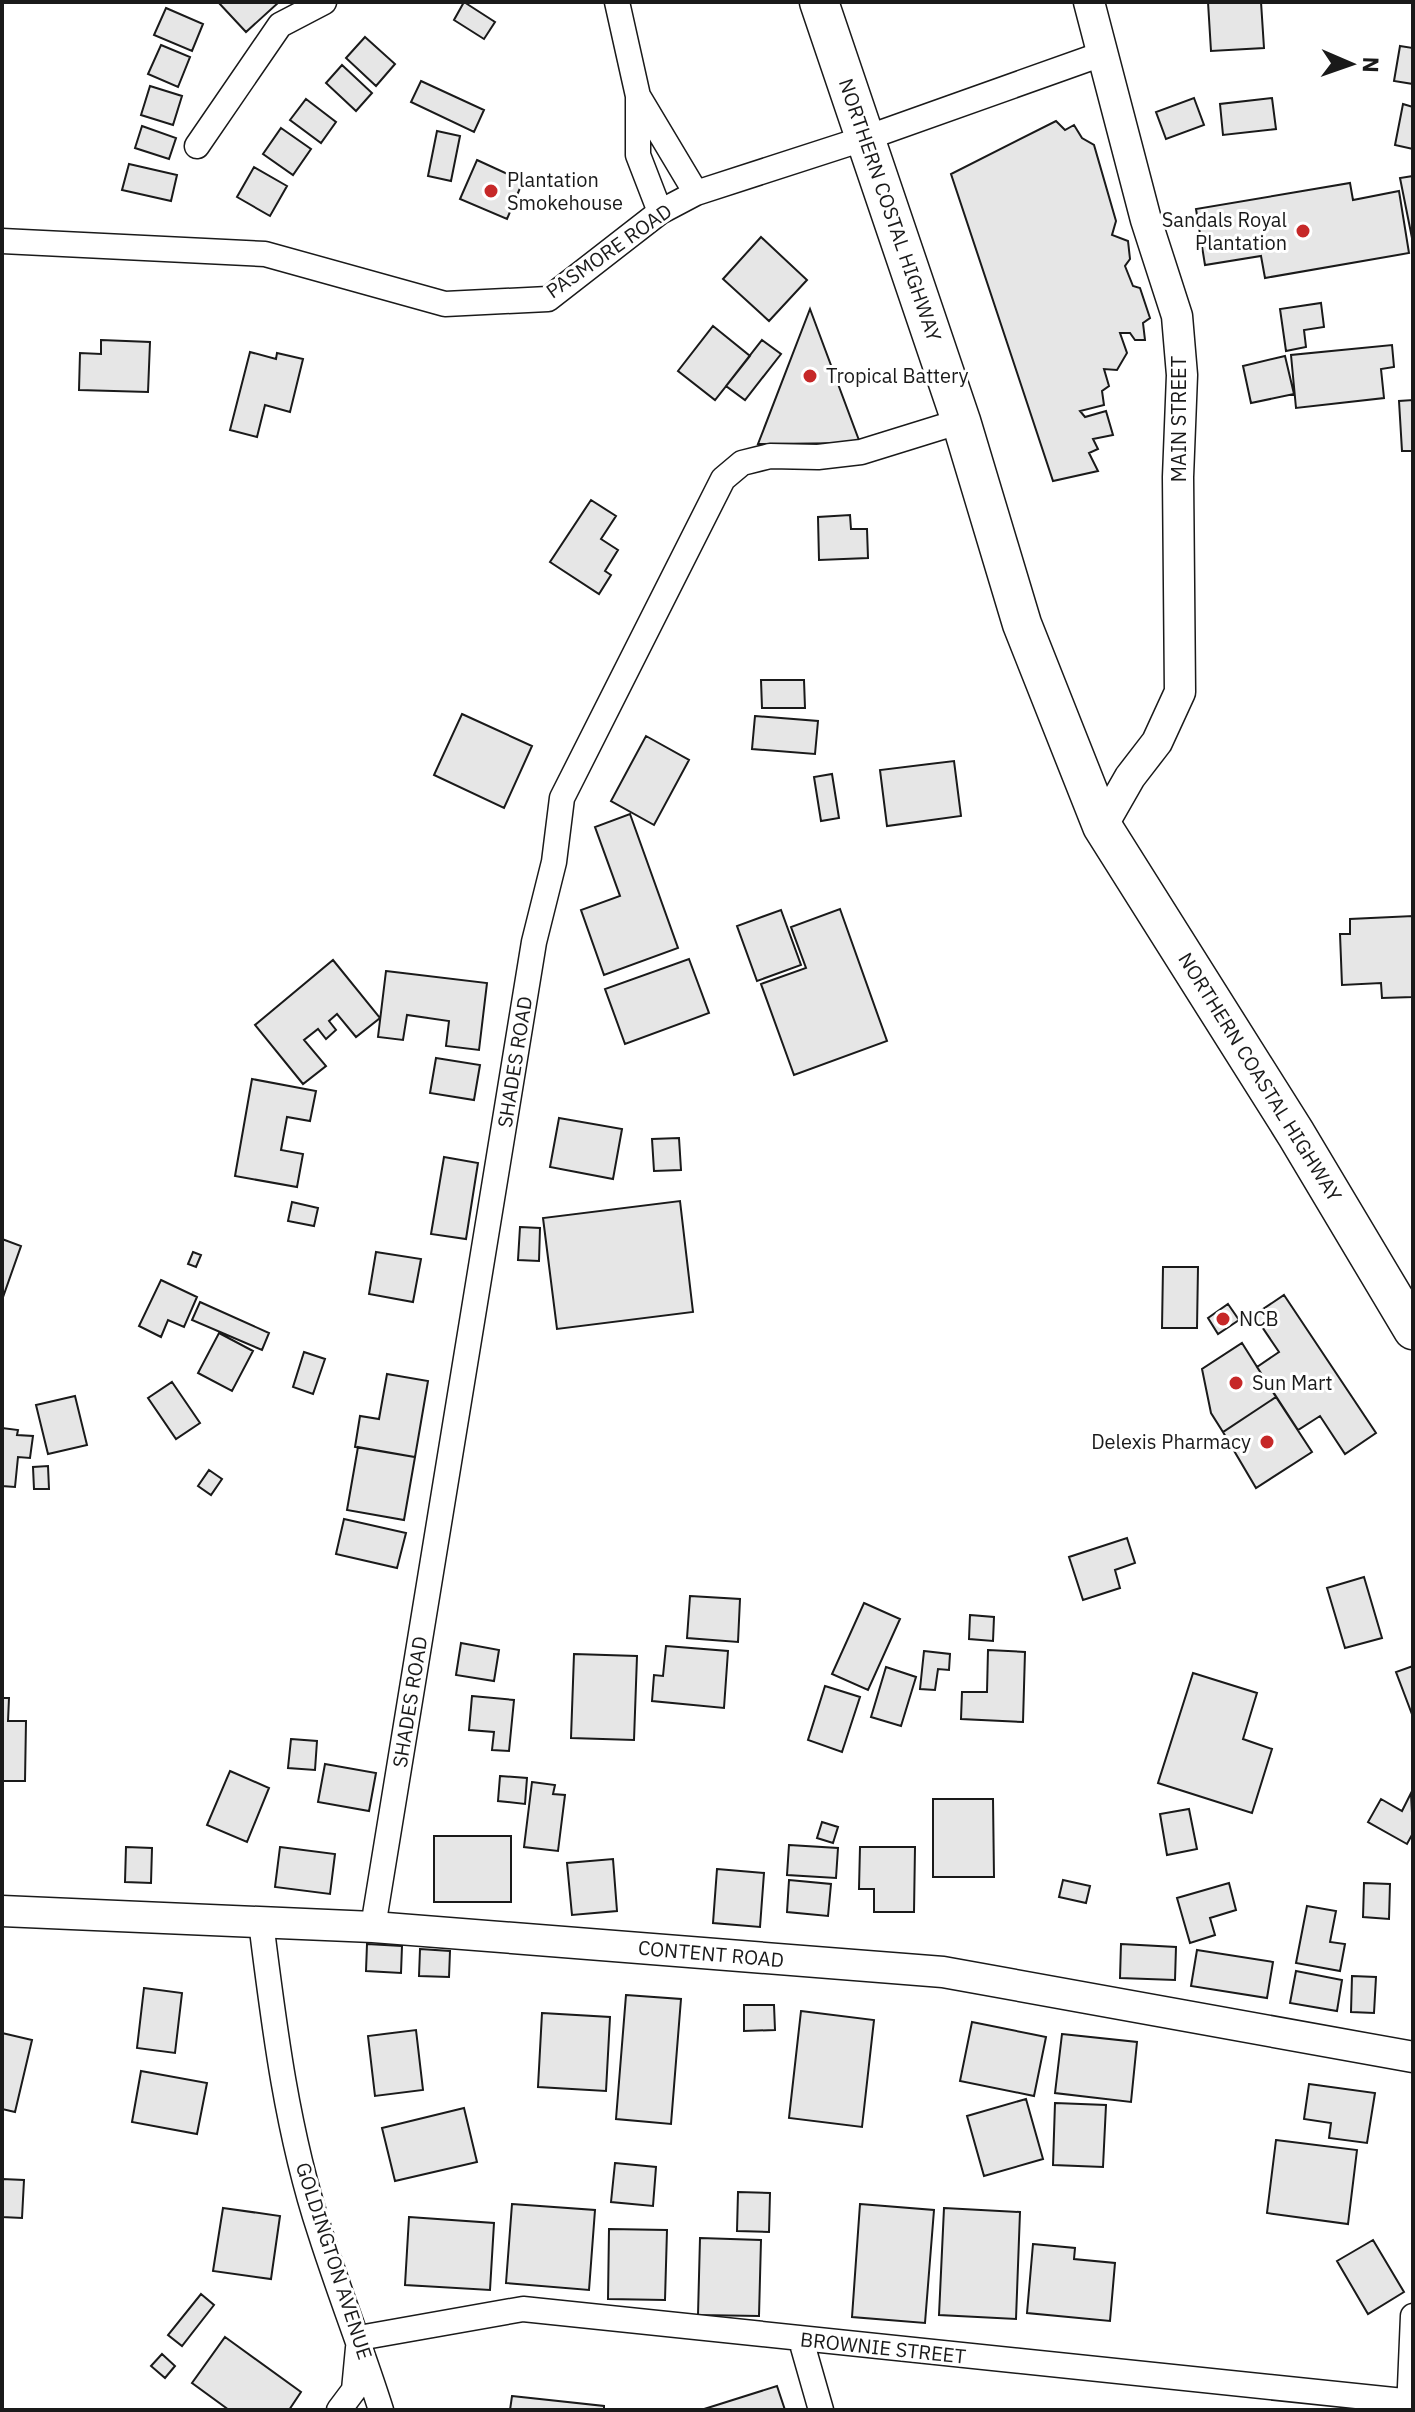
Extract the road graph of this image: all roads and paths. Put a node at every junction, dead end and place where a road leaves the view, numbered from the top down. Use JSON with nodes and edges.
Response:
{"nodes":[{"id":1,"x":324,"y":2,"type":"edge"},
{"id":2,"x":617,"y":2,"type":"edge"},
{"id":3,"x":819,"y":2,"type":"edge"},
{"id":4,"x":1089,"y":2,"type":"edge"},
{"id":5,"x":1102,"y":54,"type":"junction"},
{"id":6,"x":638,"y":96,"type":"junction"},
{"id":7,"x":866,"y":138,"type":"junction"},
{"id":8,"x":197,"y":146,"type":"dead end"},
{"id":9,"x":696,"y":193,"type":"junction"},
{"id":10,"x":660,"y":212,"type":"junction"},
{"id":11,"x":2,"y":241,"type":"edge"},
{"id":12,"x":961,"y":421,"type":"junction"},
{"id":13,"x":1102,"y":826,"type":"junction"},
{"id":14,"x":1413,"y":1330,"type":"edge"},
{"id":15,"x":2,"y":1911,"type":"edge"},
{"id":16,"x":261,"y":1922,"type":"junction"},
{"id":17,"x":373,"y":1927,"type":"junction"},
{"id":18,"x":1413,"y":2057,"type":"edge"},
{"id":19,"x":1413,"y":2316,"type":"edge"},
{"id":20,"x":359,"y":2338,"type":"junction"},
{"id":21,"x":801,"y":2340,"type":"junction"},
{"id":22,"x":1411,"y":2405,"type":"edge"},
{"id":23,"x":339,"y":2410,"type":"edge"},
{"id":24,"x":381,"y":2410,"type":"edge"},
{"id":25,"x":821,"y":2410,"type":"edge"}],
"edges":[{"from":1,"to":8,"type":"street"},
{"from":2,"to":6,"type":"street"},
{"from":3,"to":7,"type":"main road","name":"NORTHERN COSTAL HIGHWAY"},
{"from":4,"to":5,"type":"street","name":"MAIN STREET"},
{"from":5,"to":7,"type":"street","name":"PASMORE ROAD"},
{"from":5,"to":13,"type":"street","name":"MAIN STREET"},
{"from":6,"to":9,"type":"street"},
{"from":6,"to":10,"type":"street"},
{"from":7,"to":9,"type":"street","name":"PASMORE ROAD"},
{"from":7,"to":12,"type":"main road","name":"NORTHERN COSTAL HIGHWAY"},
{"from":9,"to":10,"type":"street","name":"PASMORE ROAD"},
{"from":10,"to":11,"type":"street","name":"PASMORE ROAD"},
{"from":12,"to":13,"type":"main road","name":"NORTHERN COSTAL HIGHWAY"},
{"from":12,"to":17,"type":"street","name":"SHADES ROAD"},
{"from":13,"to":14,"type":"main road","name":"NORTHERN COASTAL HIGHWAY"},
{"from":15,"to":16,"type":"street","name":"CONTENT ROAD"},
{"from":16,"to":17,"type":"street","name":"CONTENT ROAD"},
{"from":16,"to":20,"type":"street","name":"GOLDINGTON AVENUE"},
{"from":17,"to":18,"type":"street","name":"CONTENT ROAD"},
{"from":19,"to":22,"type":"street"},
{"from":20,"to":21,"type":"street","name":"BROWNIE STREET"},
{"from":20,"to":23,"type":"street"},
{"from":20,"to":24,"type":"street","name":"GOLDINGTON AVENUE"},
{"from":21,"to":22,"type":"street","name":"BROWNIE STREET"},
{"from":21,"to":25,"type":"street"}]}
